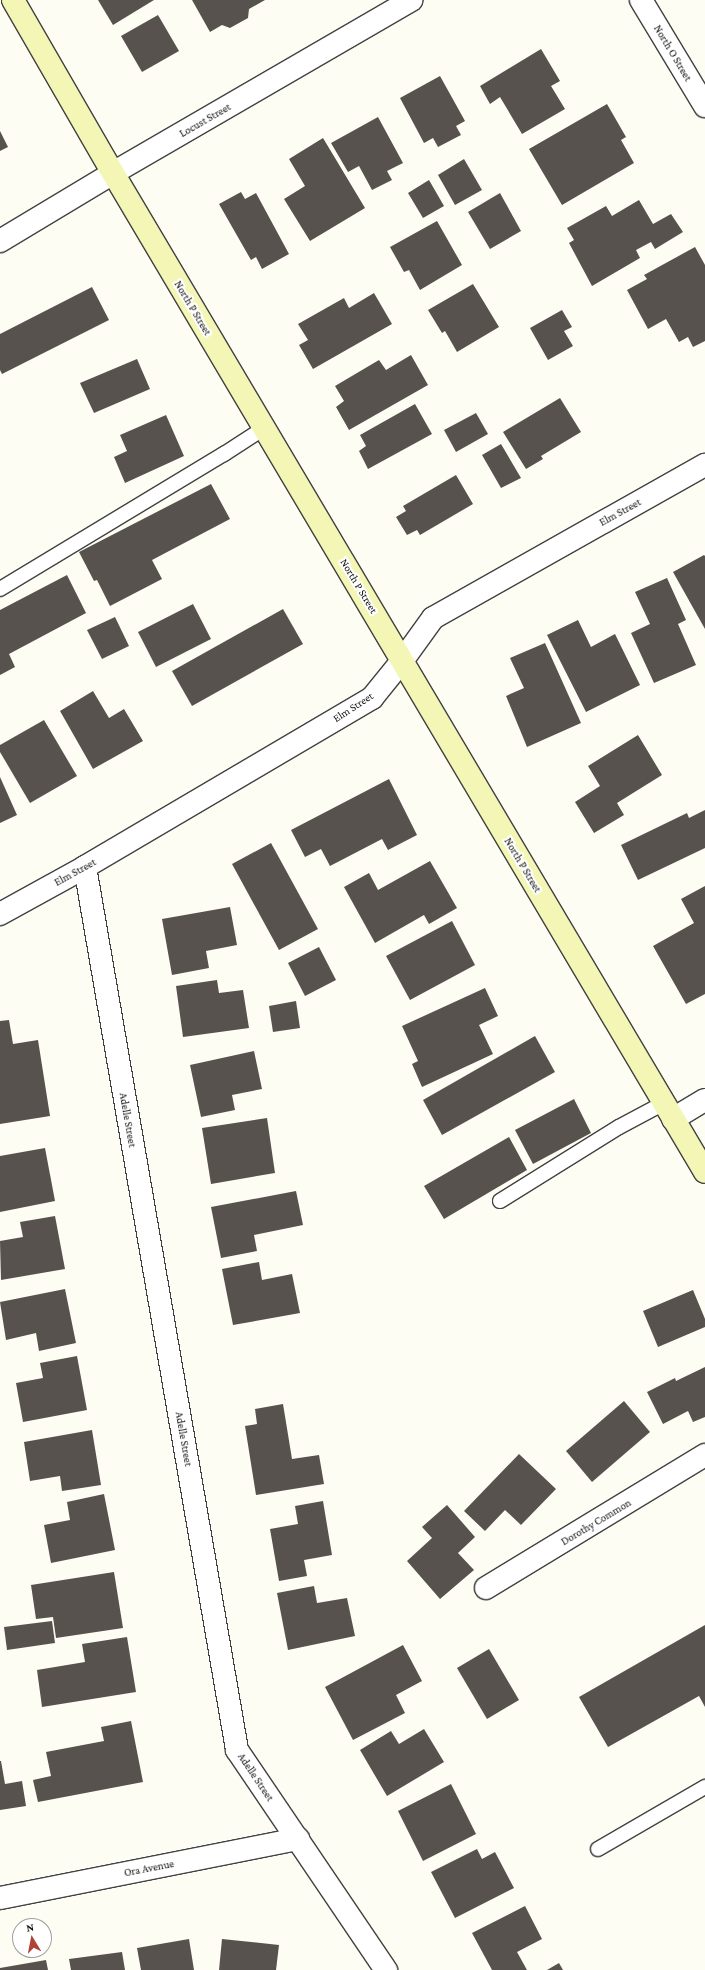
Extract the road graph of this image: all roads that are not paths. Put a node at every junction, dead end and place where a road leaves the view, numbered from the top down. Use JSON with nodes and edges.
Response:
{"nodes":[{"id":1,"x":13,"y":0,"type":"edge"},
{"id":2,"x":411,"y":0,"type":"edge"},
{"id":3,"x":641,"y":0,"type":"edge"},
{"id":4,"x":705,"y":106,"type":"edge"},
{"id":5,"x":113,"y":173,"type":"junction"},
{"id":6,"x":0,"y":241,"type":"edge"},
{"id":7,"x":264,"y":428,"type":"junction"},
{"id":8,"x":705,"y":464,"type":"edge"},
{"id":9,"x":0,"y":589,"type":"edge"},
{"id":10,"x":402,"y":661,"type":"junction"},
{"id":11,"x":84,"y":867,"type":"junction"},
{"id":12,"x":0,"y":914,"type":"edge"},
{"id":13,"x":705,"y":1100,"type":"edge"},
{"id":14,"x":669,"y":1111,"type":"junction"},
{"id":15,"x":705,"y":1172,"type":"edge"},
{"id":16,"x":500,"y":1201,"type":"dead end"},
{"id":17,"x":705,"y":1455,"type":"edge"},
{"id":18,"x":486,"y":1588,"type":"dead end"},
{"id":19,"x":705,"y":1787,"type":"edge"},
{"id":20,"x":298,"y":1839,"type":"junction"},
{"id":21,"x":598,"y":1849,"type":"dead end"},
{"id":22,"x":0,"y":1898,"type":"edge"},
{"id":23,"x":386,"y":1970,"type":"edge"}],
"edges":[{"from":1,"to":5,"type":"street","name":"North P Street"},
{"from":2,"to":5,"type":"street","name":"Locust Street"},
{"from":3,"to":4,"type":"street","name":"North O Street"},
{"from":5,"to":6,"type":"street","name":"Locust Street"},
{"from":5,"to":7,"type":"street","name":"North P Street"},
{"from":7,"to":9,"type":"lane"},
{"from":7,"to":10,"type":"street","name":"North P Street"},
{"from":8,"to":10,"type":"street","name":"Elm Street"},
{"from":10,"to":11,"type":"street","name":"Elm Street"},
{"from":10,"to":14,"type":"street","name":"North P Street"},
{"from":11,"to":12,"type":"street","name":"Elm Street"},
{"from":11,"to":20,"type":"street","name":"Adelle Street"},
{"from":13,"to":14,"type":"street"},
{"from":14,"to":15,"type":"street","name":"North P Street"},
{"from":14,"to":16,"type":"lane"},
{"from":17,"to":18,"type":"street","name":"Dorothy Common"},
{"from":19,"to":21,"type":"lane"},
{"from":20,"to":22,"type":"street","name":"Ora Avenue"},
{"from":20,"to":23,"type":"street","name":"Adelle Street"}]}
